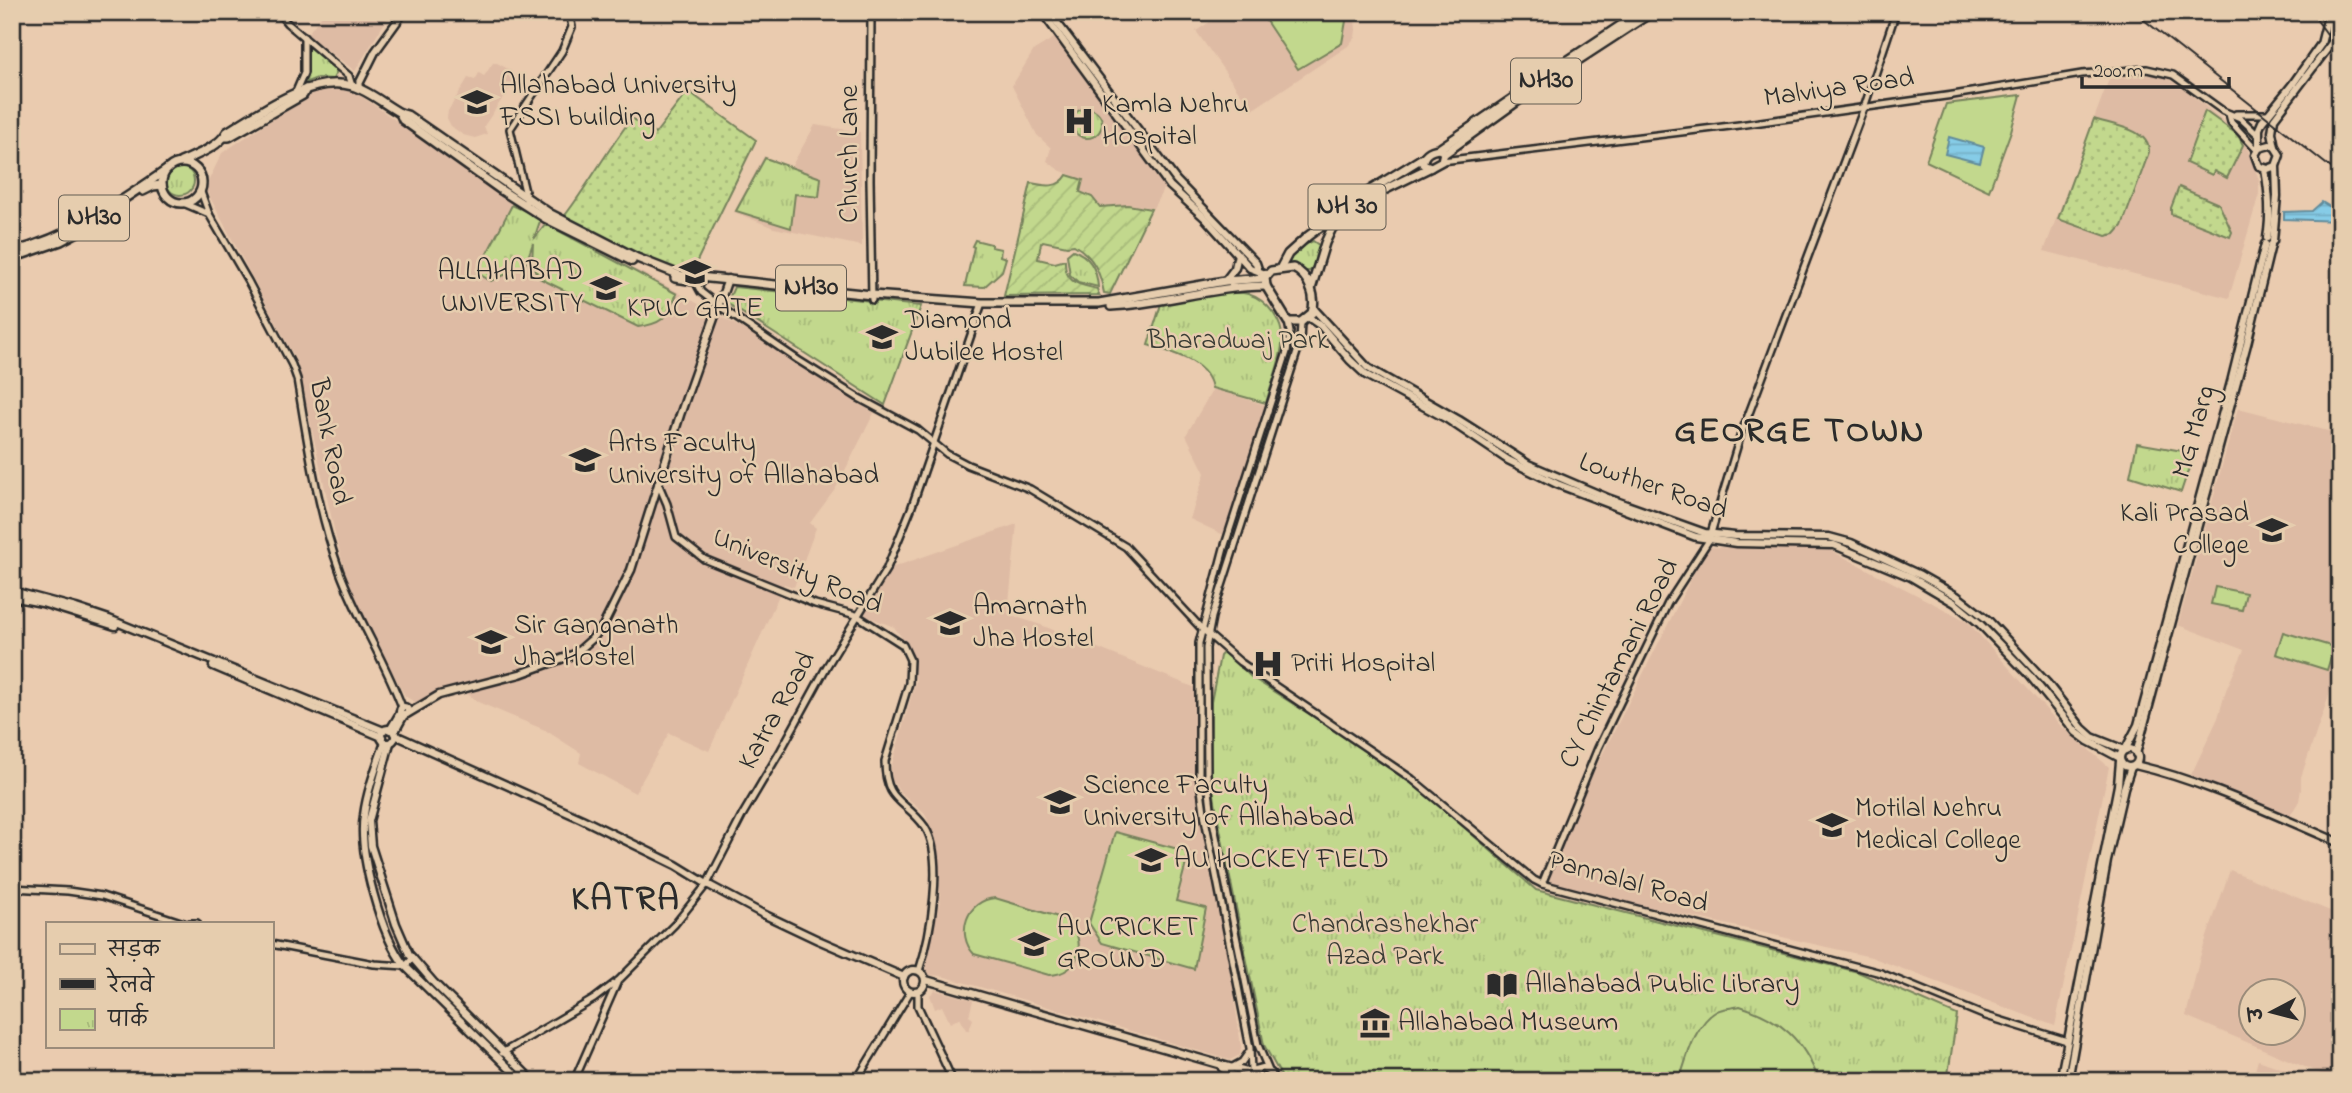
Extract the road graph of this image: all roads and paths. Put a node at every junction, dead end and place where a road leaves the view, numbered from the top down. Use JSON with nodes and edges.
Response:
{"nodes":[{"id":1,"x":278,"y":12,"type":"edge"},
{"id":2,"x":404,"y":12,"type":"edge"},
{"id":3,"x":569,"y":12,"type":"edge"},
{"id":4,"x":871,"y":12,"type":"edge"},
{"id":5,"x":1641,"y":12,"type":"edge"},
{"id":6,"x":1652,"y":12,"type":"edge"},
{"id":7,"x":1896,"y":12,"type":"edge"},
{"id":8,"x":2329,"y":12,"type":"edge"},
{"id":9,"x":2336,"y":12,"type":"edge"},
{"id":10,"x":1048,"y":14,"type":"edge"},
{"id":11,"x":304,"y":37,"type":"junction"},
{"id":12,"x":354,"y":87,"type":"junction"},
{"id":13,"x":306,"y":89,"type":"junction"},
{"id":14,"x":295,"y":94,"type":"junction"},
{"id":15,"x":1864,"y":108,"type":"junction"},
{"id":16,"x":2229,"y":114,"type":"junction"},
{"id":17,"x":2267,"y":114,"type":"junction"},
{"id":18,"x":2258,"y":135,"type":"junction"},
{"id":19,"x":225,"y":137,"type":"junction"},
{"id":20,"x":2275,"y":147,"type":"junction"},
{"id":21,"x":2258,"y":149,"type":"junction"},
{"id":22,"x":1442,"y":155,"type":"junction"},
{"id":23,"x":1424,"y":157,"type":"junction"},
{"id":24,"x":181,"y":162,"type":"junction"},
{"id":25,"x":2276,"y":166,"type":"junction"},
{"id":26,"x":1431,"y":167,"type":"junction"},
{"id":27,"x":168,"y":169,"type":"junction"},
{"id":28,"x":2265,"y":169,"type":"junction"},
{"id":29,"x":162,"y":185,"type":"junction"},
{"id":30,"x":201,"y":192,"type":"junction"},
{"id":31,"x":526,"y":202,"type":"junction"},
{"id":32,"x":183,"y":203,"type":"junction"},
{"id":33,"x":209,"y":214,"type":"junction"},
{"id":34,"x":2269,"y":242,"type":"junction"},
{"id":35,"x":12,"y":252,"type":"edge"},
{"id":36,"x":1238,"y":254,"type":"junction"},
{"id":37,"x":12,"y":258,"type":"edge"},
{"id":38,"x":1258,"y":269,"type":"junction"},
{"id":39,"x":1280,"y":269,"type":"junction"},
{"id":40,"x":1267,"y":280,"type":"junction"},
{"id":41,"x":695,"y":281,"type":"junction"},
{"id":42,"x":727,"y":281,"type":"junction"},
{"id":43,"x":1226,"y":281,"type":"junction"},
{"id":44,"x":1311,"y":289,"type":"junction"},
{"id":45,"x":872,"y":297,"type":"junction"},
{"id":46,"x":719,"y":306,"type":"junction"},
{"id":47,"x":981,"y":306,"type":"junction"},
{"id":48,"x":1314,"y":309,"type":"junction"},
{"id":49,"x":1305,"y":320,"type":"junction"},
{"id":50,"x":1288,"y":322,"type":"junction"},
{"id":51,"x":934,"y":444,"type":"junction"},
{"id":52,"x":657,"y":483,"type":"junction"},
{"id":53,"x":1710,"y":537,"type":"junction"},
{"id":54,"x":12,"y":594,"type":"edge"},
{"id":55,"x":856,"y":615,"type":"junction"},
{"id":56,"x":1201,"y":628,"type":"junction"},
{"id":57,"x":1208,"y":634,"type":"junction"},
{"id":58,"x":404,"y":711,"type":"junction"},
{"id":59,"x":389,"y":736,"type":"junction"},
{"id":60,"x":2125,"y":750,"type":"junction"},
{"id":61,"x":2120,"y":760,"type":"junction"},
{"id":62,"x":2135,"y":761,"type":"junction"},
{"id":63,"x":2340,"y":843,"type":"edge"},
{"id":64,"x":707,"y":884,"type":"junction"},
{"id":65,"x":1542,"y":884,"type":"junction"},
{"id":66,"x":12,"y":888,"type":"edge"},
{"id":67,"x":181,"y":922,"type":"edge"},
{"id":68,"x":273,"y":944,"type":"edge"},
{"id":69,"x":413,"y":958,"type":"junction"},
{"id":70,"x":405,"y":966,"type":"junction"},
{"id":71,"x":919,"y":971,"type":"junction"},
{"id":72,"x":904,"y":977,"type":"junction"},
{"id":73,"x":619,"y":980,"type":"junction"},
{"id":74,"x":926,"y":980,"type":"junction"},
{"id":75,"x":914,"y":992,"type":"junction"},
{"id":76,"x":2067,"y":1041,"type":"junction"},
{"id":77,"x":1250,"y":1048,"type":"junction"},
{"id":78,"x":500,"y":1053,"type":"junction"},
{"id":79,"x":1214,"y":1063,"type":"junction"},
{"id":80,"x":1231,"y":1068,"type":"junction"},
{"id":81,"x":1269,"y":1070,"type":"junction"},
{"id":82,"x":1250,"y":1072,"type":"junction"},
{"id":83,"x":522,"y":1081,"type":"edge"},
{"id":84,"x":533,"y":1081,"type":"edge"},
{"id":85,"x":574,"y":1081,"type":"edge"},
{"id":86,"x":856,"y":1081,"type":"edge"},
{"id":87,"x":953,"y":1081,"type":"edge"},
{"id":88,"x":1244,"y":1081,"type":"edge"},
{"id":89,"x":1273,"y":1081,"type":"edge"},
{"id":90,"x":2060,"y":1081,"type":"edge"},
{"id":91,"x":2068,"y":1081,"type":"edge"}],
"edges":[{"from":1,"to":11,"type":"street"},
{"from":2,"to":12,"type":"main road"},
{"from":3,"to":31,"type":"street"},
{"from":4,"to":45,"type":"street","name":"Church Lane"},
{"from":5,"to":22,"type":"highway","number":"NH30"},
{"from":6,"to":22,"type":"highway","number":"NH30"},
{"from":7,"to":15,"type":"street","name":"CY Chintamani Road"},
{"from":8,"to":17,"type":"main road"},
{"from":9,"to":20,"type":"main road"},
{"from":10,"to":36,"type":"main road"},
{"from":10,"to":38,"type":"main road"},
{"from":11,"to":12,"type":"street"},
{"from":11,"to":14,"type":"street"},
{"from":12,"to":13,"type":"highway","number":"NH30"},
{"from":12,"to":31,"type":"highway","number":"NH30"},
{"from":13,"to":14,"type":"highway","number":"NH30"},
{"from":13,"to":19,"type":"highway","number":"NH30"},
{"from":14,"to":19,"type":"highway","number":"NH30"},
{"from":15,"to":16,"type":"street","name":"Malviya Road"},
{"from":15,"to":22,"type":"street","name":"Malviya Road"},
{"from":15,"to":53,"type":"street","name":"CY Chintamani Road"},
{"from":16,"to":17,"type":"street"},
{"from":16,"to":18,"type":"street","name":"Malviya Road"},
{"from":16,"to":21,"type":"street","name":"Malviya Road"},
{"from":17,"to":18,"type":"main road"},
{"from":18,"to":21,"type":"main road"},
{"from":19,"to":24,"type":"highway","number":"NH30"},
{"from":20,"to":21,"type":"main road"},
{"from":20,"to":25,"type":"main road"},
{"from":21,"to":28,"type":"main road"},
{"from":22,"to":23,"type":"highway","number":"NH 30"},
{"from":22,"to":26,"type":"highway","number":"NH 30"},
{"from":23,"to":26,"type":"highway"},
{"from":23,"to":39,"type":"highway","number":"NH 30"},
{"from":24,"to":27,"type":"highway","number":"NH30"},
{"from":24,"to":30,"type":"highway"},
{"from":25,"to":28,"type":"main road"},
{"from":25,"to":34,"type":"main road"},
{"from":26,"to":44,"type":"highway","number":"NH 30"},
{"from":27,"to":29,"type":"highway","number":"NH30"},
{"from":27,"to":35,"type":"highway","number":"NH30"},
{"from":28,"to":34,"type":"main road","name":"MG Marg"},
{"from":29,"to":32,"type":"highway","number":"NH30"},
{"from":29,"to":37,"type":"highway","number":"NH30"},
{"from":30,"to":32,"type":"highway"},
{"from":30,"to":33,"type":"street","name":"Bank Road"},
{"from":31,"to":41,"type":"highway"},
{"from":31,"to":42,"type":"highway"},
{"from":32,"to":33,"type":"street"},
{"from":33,"to":58,"type":"street","name":"Bank Road"},
{"from":34,"to":60,"type":"main road","name":"MG Marg"},
{"from":34,"to":62,"type":"main road"},
{"from":36,"to":38,"type":"main road"},
{"from":36,"to":43,"type":"main road"},
{"from":38,"to":40,"type":"main road"},
{"from":39,"to":40,"type":"highway"},
{"from":39,"to":44,"type":"highway"},
{"from":40,"to":43,"type":"highway"},
{"from":40,"to":47,"type":"highway"},
{"from":40,"to":50,"type":"highway"},
{"from":41,"to":42,"type":"highway"},
{"from":41,"to":46,"type":"street","name":"Pannalal Road"},
{"from":42,"to":45,"type":"highway"},
{"from":42,"to":46,"type":"main road"},
{"from":43,"to":47,"type":"highway"},
{"from":44,"to":48,"type":"highway"},
{"from":45,"to":47,"type":"highway"},
{"from":46,"to":51,"type":"street","name":"Pannalal Road"},
{"from":46,"to":52,"type":"main road"},
{"from":47,"to":51,"type":"street","name":"Katra Road"},
{"from":48,"to":49,"type":"highway"},
{"from":48,"to":53,"type":"main road","name":"Lowther Road"},
{"from":49,"to":50,"type":"highway"},
{"from":49,"to":53,"type":"main road","name":"Lowther Road"},
{"from":49,"to":57,"type":"street"},
{"from":50,"to":56,"type":"street"},
{"from":51,"to":55,"type":"street","name":"Katra Road"},
{"from":51,"to":56,"type":"street","name":"Pannalal Road"},
{"from":52,"to":55,"type":"street","name":"University Road"},
{"from":52,"to":58,"type":"main road"},
{"from":53,"to":60,"type":"main road","name":"Lowther Road"},
{"from":53,"to":61,"type":"main road","name":"Lowther Road"},
{"from":53,"to":65,"type":"street","name":"CY Chintamani Road"},
{"from":54,"to":59,"type":"main road"},
{"from":55,"to":64,"type":"street","name":"Katra Road"},
{"from":55,"to":71,"type":"street","name":"University Road"},
{"from":56,"to":57,"type":"street","name":"Pannalal Road"},
{"from":56,"to":77,"type":"street"},
{"from":57,"to":65,"type":"street","name":"Pannalal Road"},
{"from":57,"to":81,"type":"street"},
{"from":58,"to":59,"type":"main road"},
{"from":59,"to":64,"type":"main road"},
{"from":59,"to":69,"type":"main road"},
{"from":59,"to":70,"type":"main road"},
{"from":60,"to":61,"type":"main road","name":"MG Marg"},
{"from":60,"to":62,"type":"main road","name":"Lowther Road"},
{"from":61,"to":62,"type":"main road","name":"Lowther Road"},
{"from":61,"to":76,"type":"main road"},
{"from":62,"to":63,"type":"main road"},
{"from":62,"to":91,"type":"main road"},
{"from":64,"to":72,"type":"main road"},
{"from":64,"to":73,"type":"street","name":"Katra Road"},
{"from":65,"to":76,"type":"street","name":"Pannalal Road"},
{"from":66,"to":67,"type":"street"},
{"from":68,"to":70,"type":"street"},
{"from":69,"to":70,"type":"street"},
{"from":69,"to":78,"type":"main road"},
{"from":70,"to":78,"type":"main road"},
{"from":71,"to":72,"type":"main road"},
{"from":71,"to":74,"type":"main road"},
{"from":72,"to":75,"type":"main road"},
{"from":73,"to":78,"type":"street","name":"Katra Road"},
{"from":73,"to":85,"type":"street"},
{"from":74,"to":75,"type":"main road"},
{"from":74,"to":79,"type":"main road"},
{"from":75,"to":86,"type":"street"},
{"from":75,"to":87,"type":"street"},
{"from":76,"to":90,"type":"main road"},
{"from":77,"to":80,"type":"street"},
{"from":77,"to":82,"type":"street"},
{"from":78,"to":83,"type":"main road"},
{"from":78,"to":84,"type":"main road"},
{"from":79,"to":80,"type":"main road"},
{"from":79,"to":88,"type":"main road"},
{"from":80,"to":82,"type":"main road"},
{"from":81,"to":82,"type":"main road"},
{"from":81,"to":89,"type":"main road"},
{"from":82,"to":88,"type":"main road"}]}
